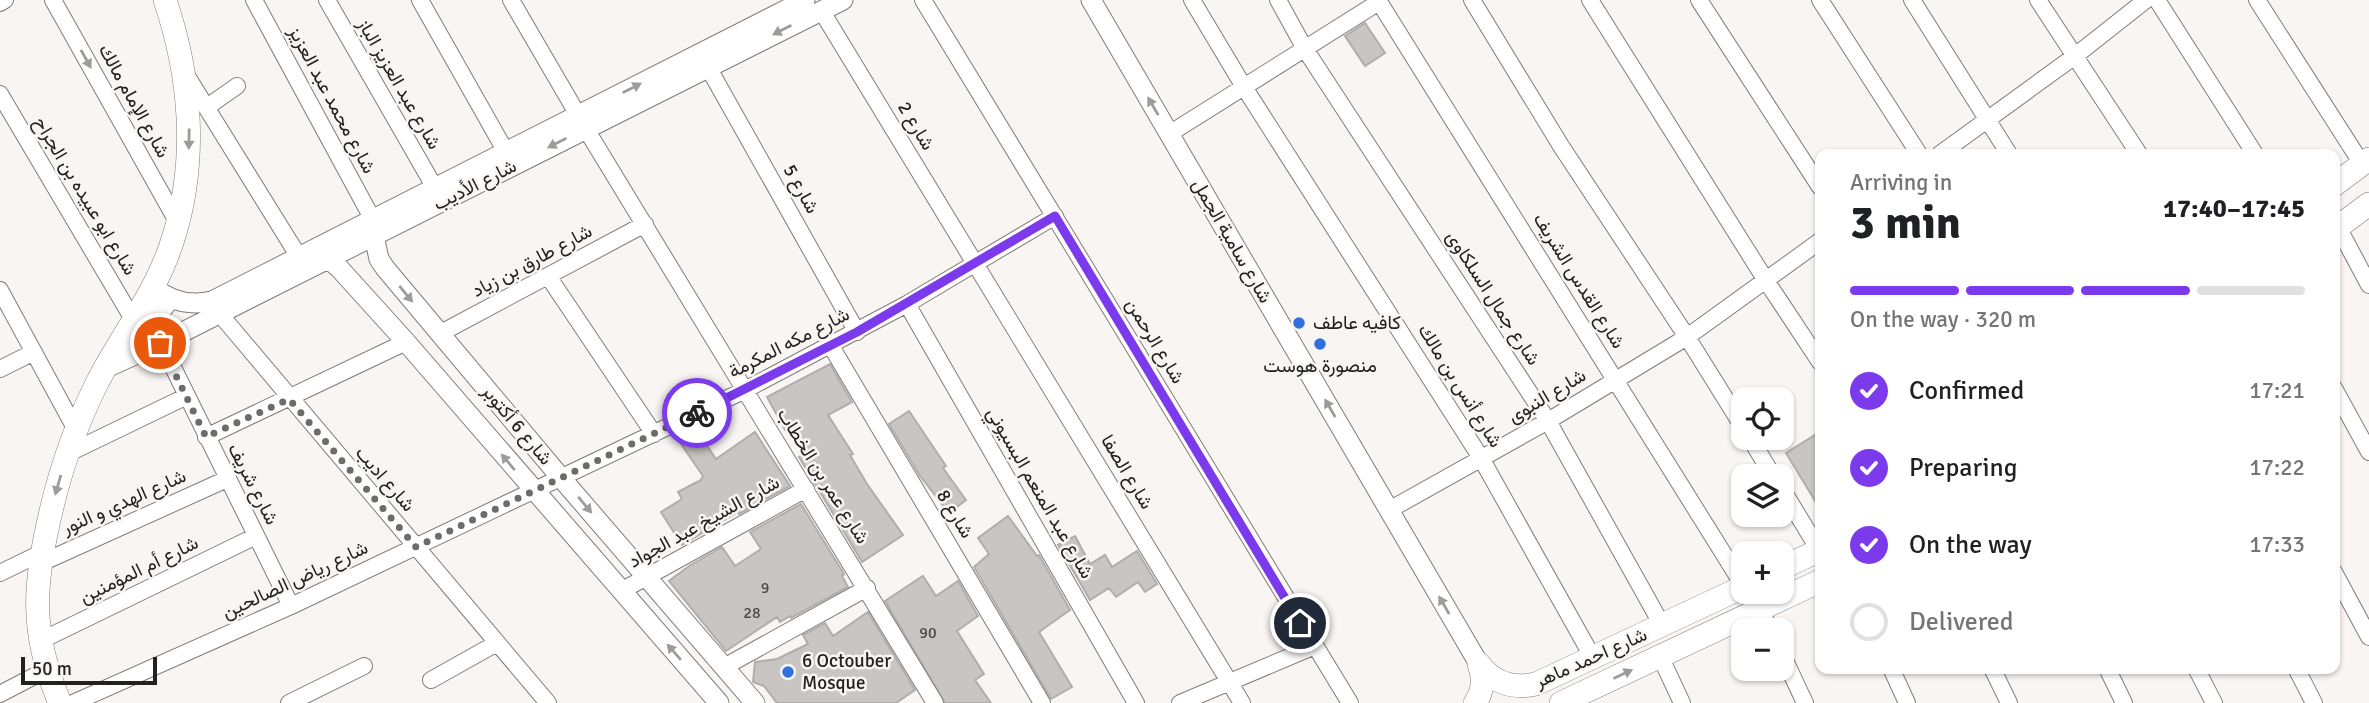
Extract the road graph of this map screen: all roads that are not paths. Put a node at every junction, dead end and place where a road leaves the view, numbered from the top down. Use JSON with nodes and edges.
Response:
{"nodes":[{"id":1,"x":5,"y":0,"type":"edge"},
{"id":2,"x":53,"y":0,"type":"edge"},
{"id":3,"x":165,"y":0,"type":"edge"},
{"id":4,"x":254,"y":0,"type":"edge"},
{"id":5,"x":327,"y":0,"type":"edge"},
{"id":6,"x":420,"y":0,"type":"edge"},
{"id":7,"x":511,"y":0,"type":"edge"},
{"id":8,"x":843,"y":0,"type":"edge"},
{"id":9,"x":923,"y":0,"type":"edge"},
{"id":10,"x":1091,"y":0,"type":"edge"},
{"id":11,"x":1192,"y":0,"type":"edge"},
{"id":12,"x":1278,"y":0,"type":"edge"},
{"id":13,"x":1472,"y":0,"type":"edge"},
{"id":14,"x":1590,"y":0,"type":"edge"},
{"id":15,"x":1699,"y":0,"type":"edge"},
{"id":16,"x":1820,"y":0,"type":"edge"},
{"id":17,"x":1912,"y":0,"type":"edge"},
{"id":18,"x":2038,"y":0,"type":"edge"},
{"id":19,"x":2146,"y":0,"type":"edge"},
{"id":20,"x":2157,"y":0,"type":"edge"},
{"id":21,"x":2257,"y":0,"type":"edge"},
{"id":22,"x":1379,"y":1,"type":"edge"},
{"id":23,"x":0,"y":3,"type":"edge"},
{"id":24,"x":800,"y":5,"type":"edge"},
{"id":25,"x":1305,"y":48,"type":"junction"},
{"id":26,"x":2075,"y":56,"type":"junction"},
{"id":27,"x":180,"y":65,"type":"junction"},
{"id":28,"x":708,"y":67,"type":"junction"},
{"id":29,"x":237,"y":86,"type":"dead end"},
{"id":30,"x":1244,"y":87,"type":"junction"},
{"id":31,"x":0,"y":93,"type":"edge"},
{"id":32,"x":207,"y":107,"type":"junction"},
{"id":33,"x":1986,"y":120,"type":"junction"},
{"id":34,"x":582,"y":122,"type":"junction"},
{"id":35,"x":1169,"y":134,"type":"junction"},
{"id":36,"x":1916,"y":149,"type":"edge"},
{"id":37,"x":1947,"y":149,"type":"edge"},
{"id":38,"x":2006,"y":149,"type":"edge"},
{"id":39,"x":2136,"y":149,"type":"edge"},
{"id":40,"x":2252,"y":149,"type":"edge"},
{"id":41,"x":506,"y":152,"type":"junction"},
{"id":42,"x":2365,"y":161,"type":"edge"},
{"id":43,"x":1815,"y":179,"type":"edge"},
{"id":44,"x":2340,"y":180,"type":"edge"},
{"id":45,"x":435,"y":188,"type":"junction"},
{"id":46,"x":2369,"y":204,"type":"edge"},
{"id":47,"x":1055,"y":216,"type":"junction"},
{"id":48,"x":178,"y":223,"type":"junction"},
{"id":49,"x":645,"y":224,"type":"junction"},
{"id":50,"x":2340,"y":225,"type":"edge"},
{"id":51,"x":373,"y":228,"type":"junction"},
{"id":52,"x":2340,"y":235,"type":"edge"},
{"id":53,"x":1815,"y":244,"type":"edge"},
{"id":54,"x":299,"y":257,"type":"junction"},
{"id":55,"x":324,"y":261,"type":"junction"},
{"id":56,"x":976,"y":263,"type":"junction"},
{"id":57,"x":548,"y":276,"type":"junction"},
{"id":58,"x":1765,"y":279,"type":"junction"},
{"id":59,"x":2369,"y":285,"type":"edge"},
{"id":60,"x":0,"y":290,"type":"edge"},
{"id":61,"x":162,"y":293,"type":"junction"},
{"id":62,"x":907,"y":304,"type":"junction"},
{"id":63,"x":219,"y":313,"type":"junction"},
{"id":64,"x":134,"y":321,"type":"junction"},
{"id":65,"x":857,"y":332,"type":"junction"},
{"id":66,"x":439,"y":334,"type":"junction"},
{"id":67,"x":1688,"y":337,"type":"junction"},
{"id":68,"x":407,"y":342,"type":"junction"},
{"id":69,"x":160,"y":343,"type":"junction"},
{"id":70,"x":831,"y":346,"type":"junction"},
{"id":71,"x":34,"y":352,"type":"junction"},
{"id":72,"x":1815,"y":354,"type":"edge"},
{"id":73,"x":106,"y":368,"type":"junction"},
{"id":74,"x":0,"y":369,"type":"edge"},
{"id":75,"x":1615,"y":380,"type":"junction"},
{"id":76,"x":745,"y":390,"type":"junction"},
{"id":77,"x":185,"y":397,"type":"junction"},
{"id":78,"x":289,"y":399,"type":"junction"},
{"id":79,"x":2340,"y":399,"type":"edge"},
{"id":80,"x":1731,"y":407,"type":"edge"},
{"id":81,"x":1548,"y":421,"type":"junction"},
{"id":82,"x":76,"y":430,"type":"junction"},
{"id":83,"x":654,"y":434,"type":"junction"},
{"id":84,"x":206,"y":437,"type":"junction"},
{"id":85,"x":2369,"y":453,"type":"edge"},
{"id":86,"x":67,"y":454,"type":"junction"},
{"id":87,"x":1481,"y":458,"type":"junction"},
{"id":88,"x":227,"y":479,"type":"junction"},
{"id":89,"x":562,"y":479,"type":"junction"},
{"id":90,"x":806,"y":489,"type":"junction"},
{"id":91,"x":533,"y":491,"type":"junction"},
{"id":92,"x":1794,"y":508,"type":"edge"},
{"id":93,"x":1389,"y":510,"type":"junction"},
{"id":94,"x":256,"y":536,"type":"junction"},
{"id":95,"x":1815,"y":542,"type":"edge"},
{"id":96,"x":416,"y":547,"type":"junction"},
{"id":97,"x":1815,"y":552,"type":"edge"},
{"id":98,"x":40,"y":558,"type":"junction"},
{"id":99,"x":1794,"y":562,"type":"edge"},
{"id":100,"x":1731,"y":567,"type":"edge"},
{"id":101,"x":0,"y":573,"type":"edge"},
{"id":102,"x":646,"y":577,"type":"junction"},
{"id":103,"x":1815,"y":583,"type":"edge"},
{"id":104,"x":2340,"y":583,"type":"edge"},
{"id":105,"x":867,"y":588,"type":"junction"},
{"id":106,"x":621,"y":591,"type":"junction"},
{"id":107,"x":1731,"y":592,"type":"edge"},
{"id":108,"x":291,"y":606,"type":"junction"},
{"id":109,"x":1760,"y":608,"type":"junction"},
{"id":110,"x":1765,"y":618,"type":"edge"},
{"id":111,"x":1662,"y":625,"type":"junction"},
{"id":112,"x":2369,"y":637,"type":"edge"},
{"id":113,"x":40,"y":641,"type":"junction"},
{"id":114,"x":496,"y":643,"type":"junction"},
{"id":115,"x":1315,"y":646,"type":"junction"},
{"id":116,"x":1660,"y":656,"type":"junction"},
{"id":117,"x":1593,"y":658,"type":"junction"},
{"id":118,"x":1479,"y":664,"type":"junction"},
{"id":119,"x":364,"y":666,"type":"dead end"},
{"id":120,"x":724,"y":667,"type":"junction"},
{"id":121,"x":48,"y":670,"type":"junction"},
{"id":122,"x":1894,"y":674,"type":"edge"},
{"id":123,"x":1995,"y":674,"type":"edge"},
{"id":124,"x":2109,"y":674,"type":"edge"},
{"id":125,"x":2199,"y":674,"type":"edge"},
{"id":126,"x":2299,"y":674,"type":"edge"},
{"id":127,"x":431,"y":680,"type":"dead end"},
{"id":128,"x":1794,"y":680,"type":"edge"},
{"id":129,"x":1229,"y":682,"type":"junction"},
{"id":130,"x":0,"y":694,"type":"edge"},
{"id":131,"x":60,"y":703,"type":"edge"},
{"id":132,"x":73,"y":703,"type":"edge"},
{"id":133,"x":289,"y":703,"type":"edge"},
{"id":134,"x":548,"y":703,"type":"edge"},
{"id":135,"x":719,"y":703,"type":"edge"},
{"id":136,"x":755,"y":703,"type":"edge"},
{"id":137,"x":936,"y":703,"type":"edge"},
{"id":138,"x":1042,"y":703,"type":"edge"},
{"id":139,"x":1136,"y":703,"type":"edge"},
{"id":140,"x":1180,"y":703,"type":"edge"},
{"id":141,"x":1242,"y":703,"type":"edge"},
{"id":142,"x":1350,"y":703,"type":"edge"},
{"id":143,"x":1475,"y":703,"type":"edge"},
{"id":144,"x":1562,"y":703,"type":"edge"},
{"id":145,"x":1682,"y":703,"type":"edge"},
{"id":146,"x":1805,"y":703,"type":"edge"},
{"id":147,"x":1907,"y":703,"type":"edge"},
{"id":148,"x":2009,"y":703,"type":"edge"},
{"id":149,"x":2124,"y":703,"type":"edge"},
{"id":150,"x":2214,"y":703,"type":"edge"},
{"id":151,"x":2314,"y":703,"type":"edge"}],
"edges":[{"from":1,"to":23,"type":"street"},
{"from":2,"to":48,"type":"street","name":"شارع الإمام مالك","one_way":true},
{"from":3,"to":27,"type":"main road"},
{"from":4,"to":51,"type":"street","name":"شارع محمد عبد العزيز"},
{"from":5,"to":45,"type":"street","name":"شارع عبد العزيز الباز"},
{"from":6,"to":41,"type":"street"},
{"from":7,"to":34,"type":"street","name":"شارع عمر بن الخطاب"},
{"from":8,"to":24,"type":"street","name":"شارع الأديب"},
{"from":9,"to":47,"type":"street","name":"شارع الرحمن"},
{"from":35,"to":10,"type":"street","name":"شارع سامية الجمل","one_way":true},
{"from":11,"to":30,"type":"street","name":"شارع أنس بن مالك"},
{"from":12,"to":25,"type":"street","name":"شارع جمال السلكاوى"},
{"from":13,"to":67,"type":"street"},
{"from":14,"to":58,"type":"street"},
{"from":15,"to":43,"type":"street"},
{"from":16,"to":36,"type":"street"},
{"from":17,"to":33,"type":"street"},
{"from":18,"to":26,"type":"street"},
{"from":19,"to":26,"type":"street"},
{"from":20,"to":40,"type":"street"},
{"from":21,"to":42,"type":"street"},
{"from":22,"to":25,"type":"street"},
{"from":22,"to":75,"type":"street","name":"شارع القدس الشريف"},
{"from":24,"to":28,"type":"street","name":"شارع الأديب","one_way":true},
{"from":34,"to":24,"type":"street","name":"شارع الأديب","one_way":true},
{"from":24,"to":56,"type":"street","name":"شارع 2"},
{"from":25,"to":30,"type":"street"},
{"from":25,"to":81,"type":"street","name":"شارع جمال السلكاوى"},
{"from":26,"to":33,"type":"street"},
{"from":26,"to":39,"type":"street"},
{"from":27,"to":32,"type":"street"},
{"from":27,"to":48,"type":"main road","one_way":true},
{"from":28,"to":34,"type":"street","name":"شارع الأديب"},
{"from":28,"to":65,"type":"street","name":"شارع 5"},
{"from":29,"to":32,"type":"street"},
{"from":30,"to":35,"type":"street"},
{"from":30,"to":87,"type":"street","name":"شارع أنس بن مالك"},
{"from":31,"to":64,"type":"street","name":"شارع ابو عبيده بن الجراح"},
{"from":32,"to":54,"type":"street"},
{"from":33,"to":37,"type":"street"},
{"from":33,"to":38,"type":"street"},
{"from":34,"to":41,"type":"street","name":"شارع الأديب"},
{"from":34,"to":49,"type":"street","name":"شارع عمر بن الخطاب"},
{"from":34,"to":51,"type":"street","name":"شارع الأديب","one_way":true},
{"from":93,"to":35,"type":"street","name":"شارع سامية الجمل","one_way":true},
{"from":41,"to":45,"type":"street","name":"شارع الأديب"},
{"from":42,"to":44,"type":"main road"},
{"from":45,"to":51,"type":"street","name":"شارع الأديب"},
{"from":46,"to":50,"type":"main road"},
{"from":47,"to":56,"type":"street","name":"شارع مكه المكرمة"},
{"from":47,"to":115,"type":"street","name":"شارع الرحمن"},
{"from":48,"to":61,"type":"main road"},
{"from":49,"to":57,"type":"street","name":"شارع طارق بن زياد"},
{"from":49,"to":76,"type":"street","name":"شارع عمر بن الخطاب"},
{"from":51,"to":54,"type":"street","name":"شارع الأديب"},
{"from":51,"to":55,"type":"street","name":"شارع الأديب"},
{"from":51,"to":66,"type":"street","name":"شارع 6 أكتوبر","one_way":true},
{"from":52,"to":59,"type":"street"},
{"from":53,"to":58,"type":"street","name":"شارع النبوى"},
{"from":54,"to":61,"type":"street","name":"شارع الأديب"},
{"from":55,"to":63,"type":"street","name":"شارع الأديب"},
{"from":55,"to":68,"type":"street","name":"شارع 6 أكتوبر"},
{"from":56,"to":62,"type":"street","name":"شارع مكه المكرمة"},
{"from":56,"to":129,"type":"street","name":"شارع الصفا"},
{"from":57,"to":66,"type":"street","name":"شارع طارق بن زياد"},
{"from":57,"to":83,"type":"street"},
{"from":58,"to":67,"type":"street","name":"شارع النبوى"},
{"from":58,"to":72,"type":"street"},
{"from":60,"to":71,"type":"street"},
{"from":61,"to":64,"type":"main road"},
{"from":61,"to":69,"type":"street"},
{"from":62,"to":65,"type":"street","name":"شارع مكه المكرمة"},
{"from":62,"to":139,"type":"street","name":"شارع عبد المنعم البسيوني"},
{"from":63,"to":69,"type":"street","name":"شارع الأديب"},
{"from":63,"to":78,"type":"street","name":"شارع اديب"},
{"from":64,"to":73,"type":"main road"},
{"from":65,"to":70,"type":"street","name":"شارع مكه المكرمة"},
{"from":66,"to":89,"type":"street","name":"شارع 6 أكتوبر"},
{"from":67,"to":75,"type":"street","name":"شارع النبوى"},
{"from":67,"to":80,"type":"street"},
{"from":68,"to":78,"type":"street"},
{"from":91,"to":68,"type":"street","name":"شارع 6 أكتوبر","one_way":true},
{"from":69,"to":73,"type":"street","name":"شارع الأديب"},
{"from":69,"to":77,"type":"street","name":"شارع شريف"},
{"from":70,"to":76,"type":"street","name":"شارع مكه المكرمة"},
{"from":70,"to":138,"type":"street","name":"شارع 8"},
{"from":71,"to":74,"type":"street"},
{"from":71,"to":82,"type":"street"},
{"from":73,"to":82,"type":"main road"},
{"from":75,"to":81,"type":"street","name":"شارع النبوى"},
{"from":75,"to":100,"type":"street","name":"شارع القدس الشريف"},
{"from":76,"to":83,"type":"street","name":"شارع مكه المكرمة"},
{"from":76,"to":90,"type":"street","name":"شارع عمر بن الخطاب"},
{"from":77,"to":84,"type":"street","name":"شارع شريف"},
{"from":77,"to":86,"type":"street"},
{"from":78,"to":84,"type":"street"},
{"from":78,"to":96,"type":"street","name":"شارع اديب"},
{"from":79,"to":85,"type":"street"},
{"from":81,"to":87,"type":"street","name":"شارع النبوى"},
{"from":81,"to":111,"type":"street","name":"شارع جمال السلكاوى"},
{"from":82,"to":86,"type":"main road"},
{"from":83,"to":89,"type":"street","name":"شارع مكه المكرمة"},
{"from":84,"to":88,"type":"street","name":"شارع شريف"},
{"from":86,"to":98,"type":"main road","one_way":true},
{"from":87,"to":93,"type":"street","name":"شارع النبوى"},
{"from":87,"to":117,"type":"street","name":"شارع أنس بن مالك"},
{"from":88,"to":94,"type":"street","name":"شارع شريف"},
{"from":88,"to":98,"type":"street","name":"شارع الهدي و النور"},
{"from":89,"to":91,"type":"street","name":"شارع مكه المكرمة"},
{"from":89,"to":102,"type":"street","name":"شارع 6 أكتوبر","one_way":true},
{"from":90,"to":102,"type":"street","name":"شارع الشيخ عبد الجواد"},
{"from":90,"to":105,"type":"street","name":"شارع عمر بن الخطاب"},
{"from":91,"to":96,"type":"street","name":"شارع رياض الصالحين"},
{"from":91,"to":106,"type":"street","name":"شارع 6 أكتوبر"},
{"from":92,"to":95,"type":"street"},
{"from":118,"to":93,"type":"street","name":"شارع سامية الجمل","one_way":true},
{"from":94,"to":108,"type":"street","name":"شارع شريف"},
{"from":94,"to":113,"type":"street","name":"شارع أم المؤمنين"},
{"from":96,"to":108,"type":"street","name":"شارع رياض الصالحين"},
{"from":96,"to":114,"type":"street","name":"شارع اديب"},
{"from":97,"to":99,"type":"main road"},
{"from":98,"to":101,"type":"street","name":"شارع الهدي و النور"},
{"from":98,"to":113,"type":"main road"},
{"from":102,"to":106,"type":"street","name":"شارع الشيخ عبد الجواد"},
{"from":102,"to":120,"type":"street","name":"شارع 6 أكتوبر"},
{"from":103,"to":109,"type":"main road","name":"شارع احمد ماهر"},
{"from":104,"to":112,"type":"street"},
{"from":105,"to":120,"type":"street"},
{"from":105,"to":137,"type":"street","name":"شارع عمر بن الخطاب"},
{"from":135,"to":106,"type":"street","name":"شارع 6 أكتوبر","one_way":true},
{"from":107,"to":111,"type":"main road","name":"شارع احمد ماهر"},
{"from":108,"to":132,"type":"street","name":"شارع رياض الصالحين"},
{"from":109,"to":110,"type":"street"},
{"from":109,"to":116,"type":"main road","name":"شارع احمد ماهر"},
{"from":111,"to":117,"type":"main road","name":"شارع احمد ماهر"},
{"from":113,"to":121,"type":"main road"},
{"from":114,"to":127,"type":"street"},
{"from":114,"to":134,"type":"street","name":"شارع اديب"},
{"from":115,"to":129,"type":"street"},
{"from":115,"to":142,"type":"street","name":"شارع الرحمن"},
{"from":144,"to":116,"type":"main road","name":"شارع احمد ماهر","one_way":true},
{"from":116,"to":145,"type":"street"},
{"from":117,"to":118,"type":"main road","name":"شارع احمد ماهر"},
{"from":118,"to":143,"type":"main road"},
{"from":119,"to":133,"type":"street"},
{"from":120,"to":136,"type":"street","name":"شارع 6 أكتوبر"},
{"from":121,"to":130,"type":"street"},
{"from":121,"to":131,"type":"main road"},
{"from":122,"to":147,"type":"street"},
{"from":123,"to":148,"type":"street"},
{"from":124,"to":149,"type":"street"},
{"from":125,"to":150,"type":"street"},
{"from":126,"to":151,"type":"street"},
{"from":128,"to":146,"type":"street"},
{"from":129,"to":140,"type":"street"},
{"from":129,"to":141,"type":"street","name":"شارع الصفا"}]}
